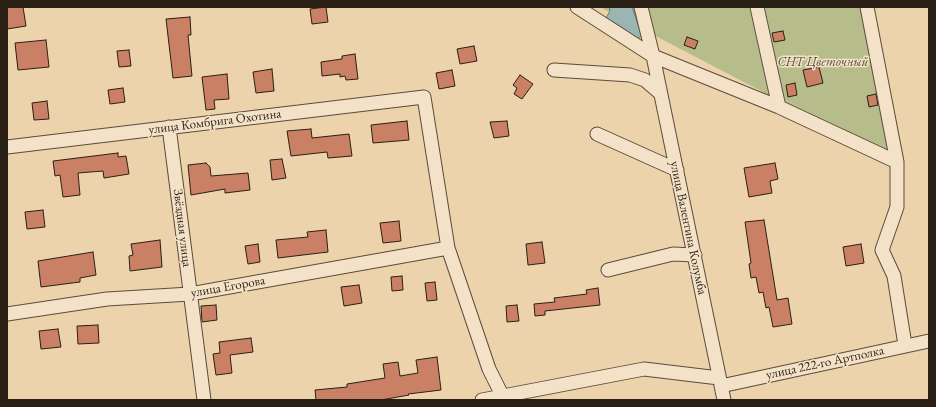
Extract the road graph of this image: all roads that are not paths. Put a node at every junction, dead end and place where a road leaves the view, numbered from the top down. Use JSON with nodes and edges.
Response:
{"nodes":[{"id":1,"x":577,"y":7,"type":"edge"},
{"id":2,"x":641,"y":7,"type":"edge"},
{"id":3,"x":757,"y":7,"type":"edge"},
{"id":4,"x":867,"y":7,"type":"edge"},
{"id":5,"x":653,"y":56,"type":"junction"},
{"id":6,"x":554,"y":70,"type":"dead end"},
{"id":7,"x":660,"y":93,"type":"junction"},
{"id":8,"x":779,"y":107,"type":"junction"},
{"id":9,"x":169,"y":127,"type":"junction"},
{"id":10,"x":597,"y":134,"type":"dead end"},
{"id":11,"x":7,"y":147,"type":"edge"},
{"id":12,"x":898,"y":162,"type":"junction"},
{"id":13,"x":676,"y":170,"type":"junction"},
{"id":14,"x":448,"y":248,"type":"junction"},
{"id":15,"x":695,"y":256,"type":"junction"},
{"id":16,"x":608,"y":270,"type":"dead end"},
{"id":17,"x":190,"y":294,"type":"junction"},
{"id":18,"x":7,"y":314,"type":"edge"},
{"id":19,"x":929,"y":342,"type":"edge"},
{"id":20,"x":905,"y":346,"type":"junction"},
{"id":21,"x":720,"y":382,"type":"junction"},
{"id":22,"x":503,"y":397,"type":"junction"},
{"id":23,"x":204,"y":400,"type":"edge"},
{"id":24,"x":482,"y":400,"type":"edge"},
{"id":25,"x":724,"y":400,"type":"edge"}],
"edges":[{"from":1,"to":5,"type":"street"},
{"from":2,"to":5,"type":"street","name":"улица Валентина Колумба"},
{"from":3,"to":8,"type":"street"},
{"from":4,"to":12,"type":"street"},
{"from":5,"to":7,"type":"street","name":"улица Валентина Колумба"},
{"from":5,"to":8,"type":"street"},
{"from":6,"to":7,"type":"street"},
{"from":7,"to":13,"type":"street","name":"улица Валентина Колумба"},
{"from":8,"to":12,"type":"street"},
{"from":9,"to":11,"type":"street","name":"улица Комбрига Охотина"},
{"from":9,"to":14,"type":"street","name":"улица Комбрига Охотина"},
{"from":9,"to":17,"type":"street","name":"Звёздная улица"},
{"from":10,"to":13,"type":"street"},
{"from":12,"to":20,"type":"street"},
{"from":13,"to":15,"type":"street","name":"улица Валентина Колумба"},
{"from":14,"to":17,"type":"street","name":"улица Егорова"},
{"from":14,"to":22,"type":"street"},
{"from":15,"to":16,"type":"street"},
{"from":15,"to":21,"type":"street","name":"улица Валентина Колумба"},
{"from":17,"to":18,"type":"street","name":"улица Егорова"},
{"from":17,"to":23,"type":"street","name":"Звёздная улица"},
{"from":19,"to":20,"type":"street","name":"улица 222-го Артполка"},
{"from":20,"to":21,"type":"street","name":"улица 222-го Артполка"},
{"from":21,"to":22,"type":"street","name":"улица 222-го Артполка"},
{"from":21,"to":25,"type":"street","name":"улица Валентина Колумба"},
{"from":22,"to":24,"type":"street","name":"улица 222-го Артполка"}]}
